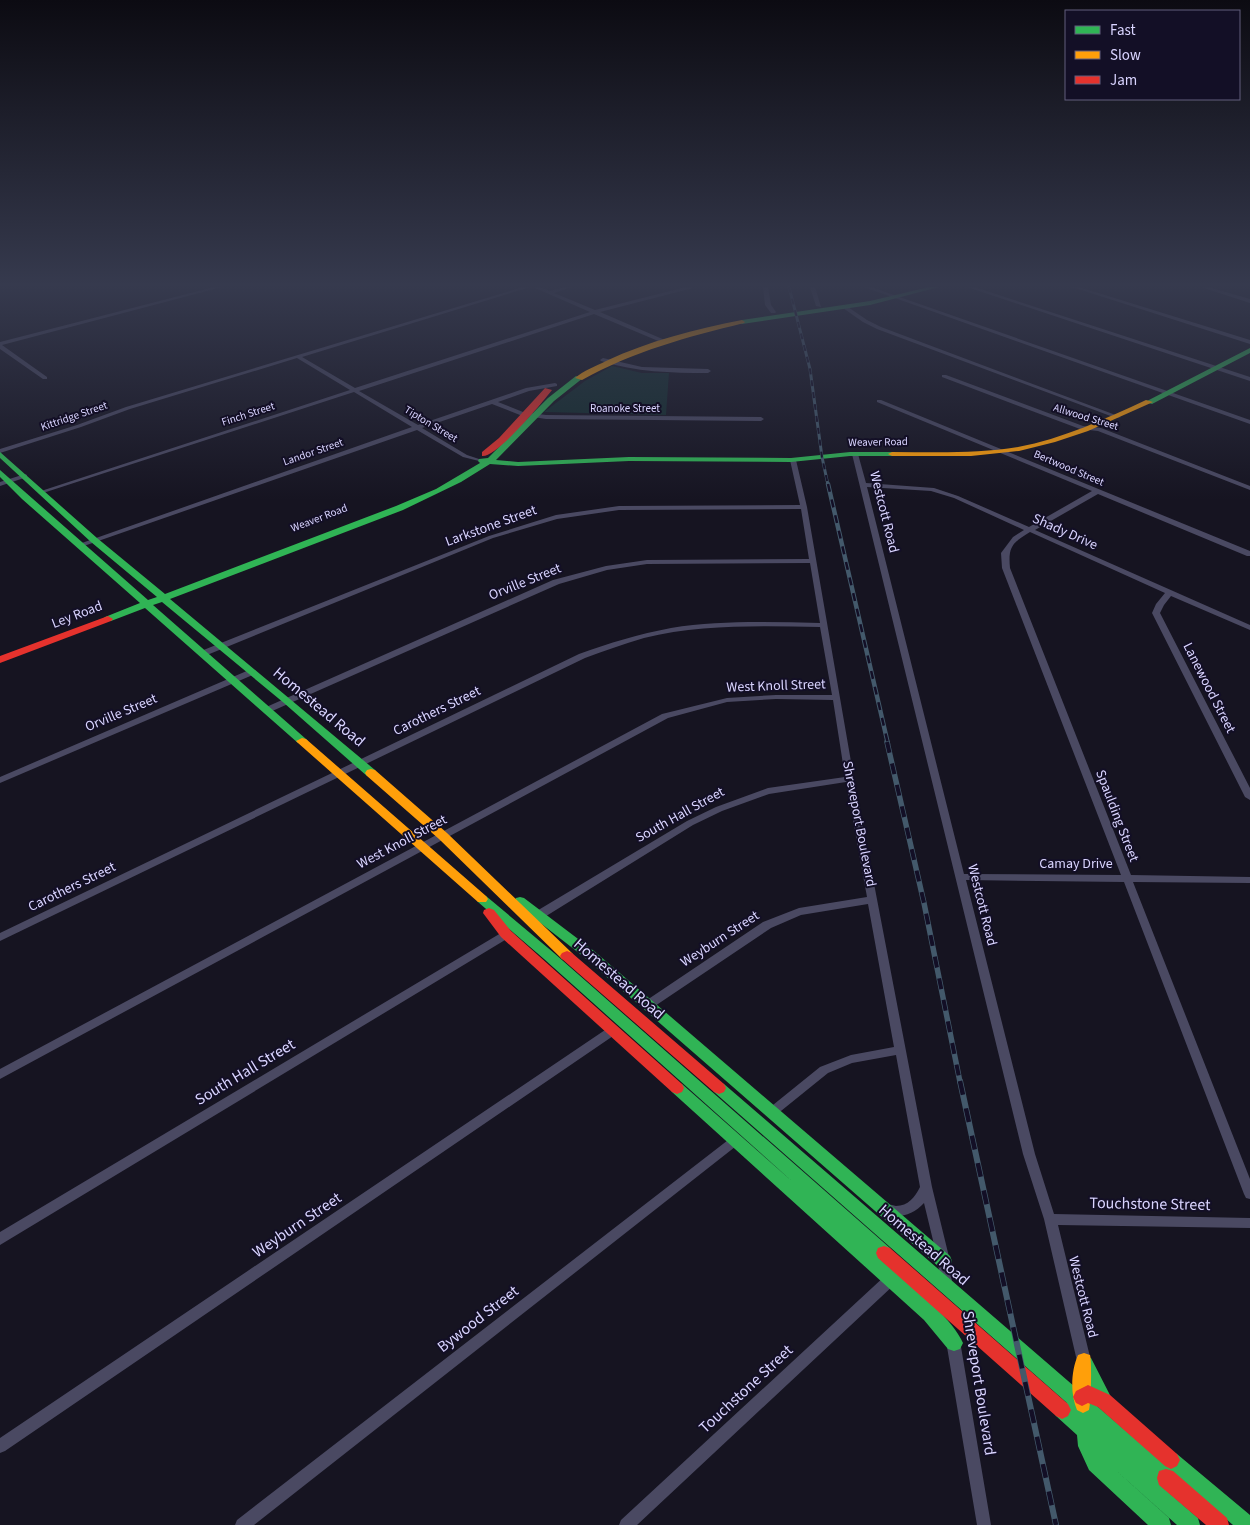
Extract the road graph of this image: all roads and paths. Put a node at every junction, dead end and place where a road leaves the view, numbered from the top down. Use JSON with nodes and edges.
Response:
{"nodes":[{"id":1,"x":17,"y":358,"type":"edge"},
{"id":2,"x":290,"y":358,"type":"edge"},
{"id":3,"x":301,"y":358,"type":"edge"},
{"id":4,"x":453,"y":358,"type":"edge"},
{"id":5,"x":615,"y":358,"type":"edge"},
{"id":6,"x":960,"y":358,"type":"edge"},
{"id":7,"x":1068,"y":358,"type":"edge"},
{"id":8,"x":1185,"y":358,"type":"edge"},
{"id":9,"x":1234,"y":358,"type":"edge"},
{"id":10,"x":607,"y":361,"type":"junction"},
{"id":11,"x":1215,"y":368,"type":"junction"},
{"id":12,"x":708,"y":371,"type":"dead end"},
{"id":13,"x":944,"y":376,"type":"dead end"},
{"id":14,"x":45,"y":378,"type":"dead end"},
{"id":15,"x":1250,"y":379,"type":"edge"},
{"id":16,"x":555,"y":385,"type":"junction"},
{"id":17,"x":355,"y":390,"type":"junction"},
{"id":18,"x":525,"y":390,"type":"junction"},
{"id":19,"x":1166,"y":393,"type":"junction"},
{"id":20,"x":542,"y":395,"type":"junction"},
{"id":21,"x":879,"y":401,"type":"dead end"},
{"id":22,"x":491,"y":402,"type":"junction"},
{"id":23,"x":528,"y":415,"type":"junction"},
{"id":24,"x":1118,"y":417,"type":"junction"},
{"id":25,"x":761,"y":419,"type":"dead end"},
{"id":26,"x":1250,"y":422,"type":"edge"},
{"id":27,"x":417,"y":427,"type":"junction"},
{"id":28,"x":1090,"y":429,"type":"junction"},
{"id":29,"x":999,"y":450,"type":"junction"},
{"id":30,"x":0,"y":452,"type":"edge"},
{"id":31,"x":855,"y":454,"type":"junction"},
{"id":32,"x":793,"y":460,"type":"junction"},
{"id":33,"x":482,"y":461,"type":"junction"},
{"id":34,"x":516,"y":465,"type":"junction"},
{"id":35,"x":0,"y":472,"type":"edge"},
{"id":36,"x":26,"y":476,"type":"junction"},
{"id":37,"x":464,"y":477,"type":"junction"},
{"id":38,"x":5,"y":483,"type":"edge"},
{"id":39,"x":863,"y":485,"type":"junction"},
{"id":40,"x":1250,"y":488,"type":"edge"},
{"id":41,"x":1098,"y":491,"type":"junction"},
{"id":42,"x":41,"y":492,"type":"junction"},
{"id":43,"x":804,"y":507,"type":"junction"},
{"id":44,"x":352,"y":522,"type":"junction"},
{"id":45,"x":1028,"y":529,"type":"junction"},
{"id":46,"x":94,"y":540,"type":"junction"},
{"id":47,"x":81,"y":545,"type":"junction"},
{"id":48,"x":1250,"y":554,"type":"edge"},
{"id":49,"x":812,"y":561,"type":"junction"},
{"id":50,"x":1170,"y":592,"type":"junction"},
{"id":51,"x":160,"y":596,"type":"junction"},
{"id":52,"x":144,"y":601,"type":"junction"},
{"id":53,"x":825,"y":625,"type":"junction"},
{"id":54,"x":1250,"y":628,"type":"edge"},
{"id":55,"x":221,"y":647,"type":"junction"},
{"id":56,"x":0,"y":651,"type":"edge"},
{"id":57,"x":204,"y":654,"type":"junction"},
{"id":58,"x":0,"y":660,"type":"edge"},
{"id":59,"x":252,"y":672,"type":"junction"},
{"id":60,"x":234,"y":680,"type":"junction"},
{"id":61,"x":836,"y":698,"type":"junction"},
{"id":62,"x":288,"y":702,"type":"junction"},
{"id":63,"x":267,"y":710,"type":"junction"},
{"id":64,"x":361,"y":764,"type":"junction"},
{"id":65,"x":339,"y":774,"type":"junction"},
{"id":66,"x":850,"y":779,"type":"junction"},
{"id":67,"x":0,"y":780,"type":"edge"},
{"id":68,"x":1250,"y":797,"type":"edge"},
{"id":69,"x":443,"y":836,"type":"junction"},
{"id":70,"x":422,"y":847,"type":"junction"},
{"id":71,"x":485,"y":877,"type":"junction"},
{"id":72,"x":961,"y":877,"type":"junction"},
{"id":73,"x":1126,"y":878,"type":"junction"},
{"id":74,"x":1250,"y":880,"type":"edge"},
{"id":75,"x":466,"y":886,"type":"junction"},
{"id":76,"x":873,"y":900,"type":"junction"},
{"id":77,"x":539,"y":915,"type":"junction"},
{"id":78,"x":506,"y":934,"type":"junction"},
{"id":79,"x":0,"y":937,"type":"edge"},
{"id":80,"x":648,"y":1005,"type":"junction"},
{"id":81,"x":612,"y":1031,"type":"junction"},
{"id":82,"x":900,"y":1050,"type":"junction"},
{"id":83,"x":0,"y":1074,"type":"edge"},
{"id":84,"x":772,"y":1112,"type":"junction"},
{"id":85,"x":736,"y":1140,"type":"junction"},
{"id":86,"x":926,"y":1187,"type":"junction"},
{"id":87,"x":1250,"y":1194,"type":"edge"},
{"id":88,"x":885,"y":1209,"type":"junction"},
{"id":89,"x":1050,"y":1219,"type":"junction"},
{"id":90,"x":1250,"y":1223,"type":"edge"},
{"id":91,"x":0,"y":1239,"type":"edge"},
{"id":92,"x":944,"y":1261,"type":"junction"},
{"id":93,"x":891,"y":1280,"type":"junction"},
{"id":94,"x":950,"y":1313,"type":"junction"},
{"id":95,"x":930,"y":1314,"type":"junction"},
{"id":96,"x":954,"y":1343,"type":"junction"},
{"id":97,"x":1084,"y":1361,"type":"junction"},
{"id":98,"x":1082,"y":1397,"type":"junction"},
{"id":99,"x":1104,"y":1401,"type":"junction"},
{"id":100,"x":0,"y":1446,"type":"edge"},
{"id":101,"x":242,"y":1525,"type":"edge"},
{"id":102,"x":626,"y":1525,"type":"edge"},
{"id":103,"x":984,"y":1525,"type":"edge"},
{"id":104,"x":1162,"y":1525,"type":"edge"},
{"id":105,"x":1191,"y":1525,"type":"edge"},
{"id":106,"x":1220,"y":1525,"type":"edge"},
{"id":107,"x":1247,"y":1525,"type":"edge"}],
"edges":[{"from":1,"to":14,"type":"street"},
{"from":2,"to":30,"type":"street","name":"Kittridge Street"},
{"from":3,"to":17,"type":"street","name":"Tipton Street"},
{"from":4,"to":17,"type":"street","name":"Finch Street"},
{"from":5,"to":10,"type":"main road"},
{"from":6,"to":24,"type":"street"},
{"from":7,"to":19,"type":"street"},
{"from":8,"to":11,"type":"street"},
{"from":9,"to":11,"type":"main road","name":"Weaver Road"},
{"from":10,"to":12,"type":"street"},
{"from":10,"to":16,"type":"main road"},
{"from":10,"to":23,"type":"main road"},
{"from":11,"to":15,"type":"street"},
{"from":11,"to":19,"type":"main road","name":"Weaver Road"},
{"from":13,"to":28,"type":"street","name":"Allwood Street"},
{"from":16,"to":18,"type":"street","name":"Landor Street"},
{"from":16,"to":20,"type":"main road"},
{"from":17,"to":27,"type":"street","name":"Tipton Street"},
{"from":17,"to":42,"type":"street","name":"Finch Street"},
{"from":18,"to":20,"type":"street"},
{"from":18,"to":22,"type":"street","name":"Landor Street"},
{"from":19,"to":24,"type":"main road","name":"Weaver Road"},
{"from":19,"to":26,"type":"street"},
{"from":20,"to":23,"type":"main road"},
{"from":21,"to":29,"type":"street","name":"Bertwood Street"},
{"from":22,"to":23,"type":"street","name":"Roanoke Street"},
{"from":22,"to":27,"type":"street","name":"Landor Street"},
{"from":23,"to":25,"type":"street","name":"Roanoke Street"},
{"from":23,"to":33,"type":"main road"},
{"from":24,"to":28,"type":"main road","name":"Weaver Road"},
{"from":27,"to":33,"type":"street","name":"Tipton Street"},
{"from":27,"to":46,"type":"street","name":"Landor Street"},
{"from":28,"to":29,"type":"main road","name":"Weaver Road"},
{"from":28,"to":40,"type":"street","name":"Allwood Street"},
{"from":29,"to":31,"type":"main road","name":"Weaver Road"},
{"from":29,"to":41,"type":"street","name":"Bertwood Street"},
{"from":30,"to":36,"type":"main road","name":"Homestead Road"},
{"from":31,"to":32,"type":"main road","name":"Weaver Road"},
{"from":31,"to":39,"type":"street","name":"Westcott Road"},
{"from":32,"to":34,"type":"main road","name":"Weaver Road"},
{"from":32,"to":43,"type":"street","name":"Shreveport Boulevard"},
{"from":33,"to":34,"type":"main road","name":"Weaver Road"},
{"from":33,"to":37,"type":"main road","name":"Weaver Road"},
{"from":33,"to":44,"type":"main road","name":"Weaver Road"},
{"from":34,"to":37,"type":"main road"},
{"from":35,"to":38,"type":"main road","name":"Homestead Road"},
{"from":36,"to":38,"type":"street"},
{"from":36,"to":42,"type":"main road","name":"Homestead Road"},
{"from":37,"to":44,"type":"main road","name":"Weaver Road"},
{"from":38,"to":47,"type":"main road","name":"Homestead Road"},
{"from":39,"to":45,"type":"street","name":"Shady Drive"},
{"from":39,"to":72,"type":"street","name":"Westcott Road"},
{"from":41,"to":45,"type":"street","name":"Spaulding Street"},
{"from":41,"to":48,"type":"street","name":"Bertwood Street"},
{"from":42,"to":46,"type":"main road","name":"Homestead Road"},
{"from":43,"to":49,"type":"street","name":"Shreveport Boulevard"},
{"from":43,"to":55,"type":"street","name":"Larkstone Street"},
{"from":44,"to":51,"type":"main road","name":"Weaver Road"},
{"from":45,"to":50,"type":"street","name":"Shady Drive"},
{"from":45,"to":73,"type":"street","name":"Spaulding Street"},
{"from":46,"to":47,"type":"street","name":"Landor Street"},
{"from":46,"to":51,"type":"main road","name":"Homestead Road"},
{"from":47,"to":52,"type":"main road","name":"Homestead Road"},
{"from":49,"to":53,"type":"street","name":"Shreveport Boulevard"},
{"from":49,"to":62,"type":"street","name":"Orville Street"},
{"from":50,"to":54,"type":"street","name":"Shady Drive"},
{"from":50,"to":68,"type":"street","name":"Lanewood Street"},
{"from":51,"to":52,"type":"main road","name":"Ley Road"},
{"from":51,"to":55,"type":"main road","name":"Homestead Road"},
{"from":52,"to":56,"type":"main road","name":"Ley Road"},
{"from":52,"to":57,"type":"main road","name":"Homestead Road"},
{"from":52,"to":58,"type":"main road","name":"Ley Road"},
{"from":53,"to":61,"type":"street","name":"Shreveport Boulevard"},
{"from":53,"to":64,"type":"street","name":"Carothers Street"},
{"from":55,"to":57,"type":"street","name":"Larkstone Street"},
{"from":55,"to":59,"type":"main road","name":"Homestead Road"},
{"from":57,"to":60,"type":"main road","name":"Homestead Road"},
{"from":59,"to":60,"type":"street","name":"Orville Street"},
{"from":59,"to":62,"type":"main road","name":"Homestead Road"},
{"from":60,"to":63,"type":"main road","name":"Homestead Road"},
{"from":60,"to":67,"type":"street","name":"Orville Street"},
{"from":61,"to":66,"type":"street","name":"Shreveport Boulevard"},
{"from":61,"to":69,"type":"street","name":"West Knoll Street"},
{"from":62,"to":63,"type":"street","name":"Orville Street"},
{"from":62,"to":64,"type":"main road","name":"Homestead Road"},
{"from":63,"to":65,"type":"main road","name":"Homestead Road"},
{"from":64,"to":65,"type":"street","name":"Carothers Street"},
{"from":64,"to":69,"type":"main road","name":"Homestead Road"},
{"from":65,"to":70,"type":"main road","name":"Homestead Road"},
{"from":65,"to":79,"type":"street","name":"Carothers Street"},
{"from":66,"to":76,"type":"street","name":"Shreveport Boulevard"},
{"from":66,"to":77,"type":"street","name":"South Hall Street"},
{"from":69,"to":70,"type":"street","name":"West Knoll Street"},
{"from":69,"to":71,"type":"main road","name":"Homestead Road"},
{"from":70,"to":75,"type":"main road","name":"Homestead Road"},
{"from":70,"to":83,"type":"street","name":"West Knoll Street"},
{"from":71,"to":77,"type":"main road"},
{"from":71,"to":106,"type":"main road","name":"Homestead Road"},
{"from":72,"to":73,"type":"street","name":"Camay Drive"},
{"from":72,"to":89,"type":"street","name":"Westcott Road"},
{"from":73,"to":74,"type":"street","name":"Camay Drive"},
{"from":73,"to":87,"type":"street","name":"Spaulding Street"},
{"from":75,"to":78,"type":"main road"},
{"from":75,"to":105,"type":"main road","name":"Homestead Road"},
{"from":76,"to":80,"type":"street","name":"Weyburn Street"},
{"from":76,"to":82,"type":"street","name":"Shreveport Boulevard"},
{"from":77,"to":80,"type":"main road"},
{"from":78,"to":81,"type":"main road"},
{"from":78,"to":91,"type":"street","name":"South Hall Street"},
{"from":80,"to":84,"type":"main road"},
{"from":81,"to":85,"type":"main road"},
{"from":81,"to":100,"type":"street","name":"Weyburn Street"},
{"from":82,"to":84,"type":"street"},
{"from":82,"to":86,"type":"street","name":"Shreveport Boulevard"},
{"from":84,"to":88,"type":"main road"},
{"from":85,"to":93,"type":"main road"},
{"from":85,"to":101,"type":"street","name":"Bywood Street"},
{"from":86,"to":88,"type":"street"},
{"from":86,"to":92,"type":"street","name":"Shreveport Boulevard"},
{"from":88,"to":92,"type":"main road"},
{"from":89,"to":90,"type":"street","name":"Touchstone Street"},
{"from":89,"to":97,"type":"street","name":"Westcott Road"},
{"from":92,"to":94,"type":"street","name":"Shreveport Boulevard"},
{"from":93,"to":95,"type":"main road"},
{"from":93,"to":102,"type":"street","name":"Touchstone Street"},
{"from":94,"to":95,"type":"main road"},
{"from":94,"to":96,"type":"street","name":"Shreveport Boulevard"},
{"from":95,"to":96,"type":"main road"},
{"from":96,"to":103,"type":"street","name":"Shreveport Boulevard"},
{"from":97,"to":98,"type":"main road"},
{"from":97,"to":99,"type":"main road"},
{"from":98,"to":99,"type":"main road"},
{"from":98,"to":104,"type":"main road"},
{"from":99,"to":107,"type":"main road"}]}
